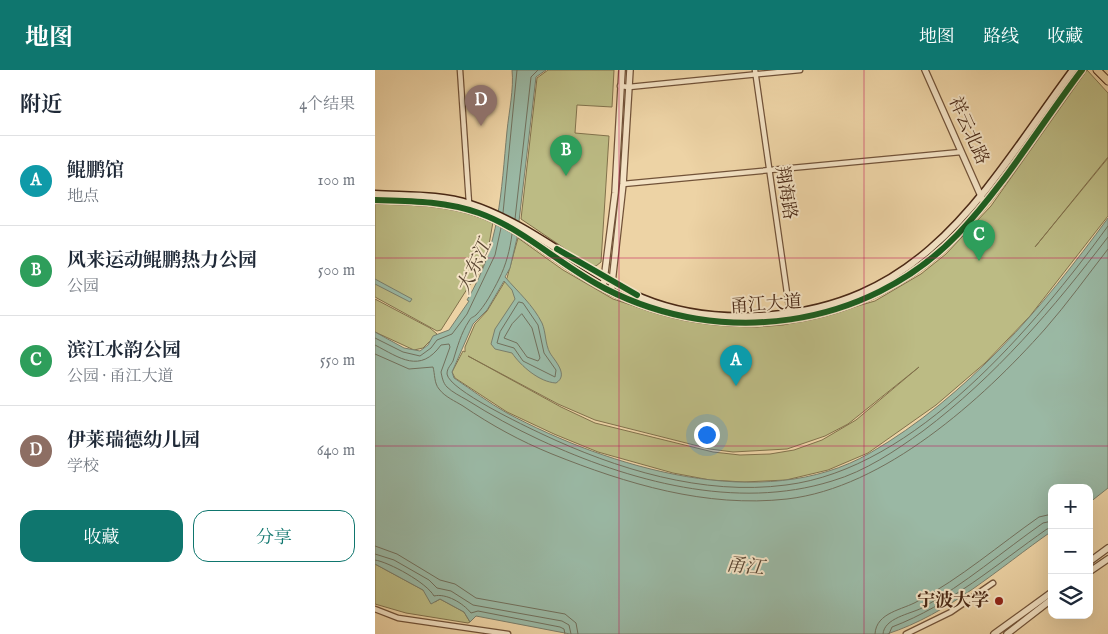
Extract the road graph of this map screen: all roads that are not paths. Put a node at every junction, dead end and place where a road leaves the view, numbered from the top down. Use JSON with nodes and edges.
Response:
{"nodes":[{"id":1,"x":460,"y":70,"type":"edge"},
{"id":2,"x":621,"y":70,"type":"edge"},
{"id":3,"x":630,"y":70,"type":"edge"},
{"id":4,"x":801,"y":70,"type":"edge"},
{"id":5,"x":925,"y":70,"type":"edge"},
{"id":6,"x":1073,"y":70,"type":"edge"},
{"id":7,"x":1082,"y":70,"type":"edge"},
{"id":8,"x":1097,"y":70,"type":"edge"},
{"id":9,"x":755,"y":72,"type":"edge"},
{"id":10,"x":1108,"y":81,"type":"edge"},
{"id":11,"x":620,"y":86,"type":"junction"},
{"id":12,"x":629,"y":87,"type":"junction"},
{"id":13,"x":961,"y":152,"type":"junction"},
{"id":14,"x":768,"y":170,"type":"junction"},
{"id":15,"x":623,"y":184,"type":"junction"},
{"id":16,"x":375,"y":194,"type":"edge"},
{"id":17,"x":981,"y":196,"type":"junction"},
{"id":18,"x":375,"y":200,"type":"edge"},
{"id":19,"x":469,"y":203,"type":"junction"},
{"id":20,"x":984,"y":204,"type":"junction"},
{"id":21,"x":497,"y":219,"type":"junction"},
{"id":22,"x":524,"y":233,"type":"junction"},
{"id":23,"x":604,"y":277,"type":"junction"},
{"id":24,"x":611,"y":281,"type":"junction"},
{"id":25,"x":603,"y":288,"type":"junction"},
{"id":26,"x":611,"y":292,"type":"junction"},
{"id":27,"x":790,"y":317,"type":"junction"},
{"id":28,"x":1108,"y":548,"type":"edge"},
{"id":29,"x":1093,"y":559,"type":"edge"},
{"id":30,"x":1108,"y":559,"type":"edge"},
{"id":31,"x":1093,"y":569,"type":"edge"},
{"id":32,"x":993,"y":583,"type":"dead end"},
{"id":33,"x":1048,"y":595,"type":"edge"},
{"id":34,"x":1048,"y":603,"type":"edge"},
{"id":35,"x":375,"y":609,"type":"edge"},
{"id":36,"x":508,"y":634,"type":"edge"},
{"id":37,"x":906,"y":634,"type":"edge"},
{"id":38,"x":994,"y":634,"type":"edge"},
{"id":39,"x":1007,"y":634,"type":"edge"}],
"edges":[{"from":1,"to":19,"type":"street"},
{"from":2,"to":11,"type":"street"},
{"from":3,"to":12,"type":"street"},
{"from":4,"to":9,"type":"street"},
{"from":5,"to":13,"type":"street","name":"祥云北路"},
{"from":6,"to":17,"type":"main road","name":"甬江大道"},
{"from":7,"to":20,"type":"main road","name":"甬江大道"},
{"from":8,"to":10,"type":"main road"},
{"from":9,"to":12,"type":"street"},
{"from":9,"to":14,"type":"street","name":"翔海路"},
{"from":11,"to":12,"type":"street"},
{"from":11,"to":23,"type":"street"},
{"from":12,"to":15,"type":"street"},
{"from":13,"to":14,"type":"street"},
{"from":13,"to":17,"type":"street","name":"祥云北路"},
{"from":14,"to":15,"type":"street"},
{"from":14,"to":27,"type":"street","name":"翔海路"},
{"from":15,"to":24,"type":"street"},
{"from":16,"to":19,"type":"main road","name":"甬江大道"},
{"from":17,"to":20,"type":"street","name":"祥云北路"},
{"from":17,"to":27,"type":"main road","name":"甬江大道"},
{"from":18,"to":21,"type":"main road","name":"甬江大道"},
{"from":19,"to":21,"type":"main road","name":"甬江大道"},
{"from":20,"to":27,"type":"main road","name":"甬江大道"},
{"from":21,"to":22,"type":"main road","name":"甬江大道"},
{"from":22,"to":23,"type":"main road","name":"甬江大道"},
{"from":22,"to":25,"type":"main road","name":"甬江大道"},
{"from":23,"to":24,"type":"main road","name":"甬江大道"},
{"from":23,"to":25,"type":"street"},
{"from":24,"to":26,"type":"street"},
{"from":24,"to":27,"type":"main road","name":"甬江大道"},
{"from":25,"to":26,"type":"main road","name":"甬江大道"},
{"from":26,"to":27,"type":"main road","name":"甬江大道"},
{"from":28,"to":29,"type":"street"},
{"from":30,"to":31,"type":"street"},
{"from":32,"to":37,"type":"street"},
{"from":33,"to":38,"type":"street"},
{"from":34,"to":39,"type":"street"},
{"from":35,"to":36,"type":"street"}]}
